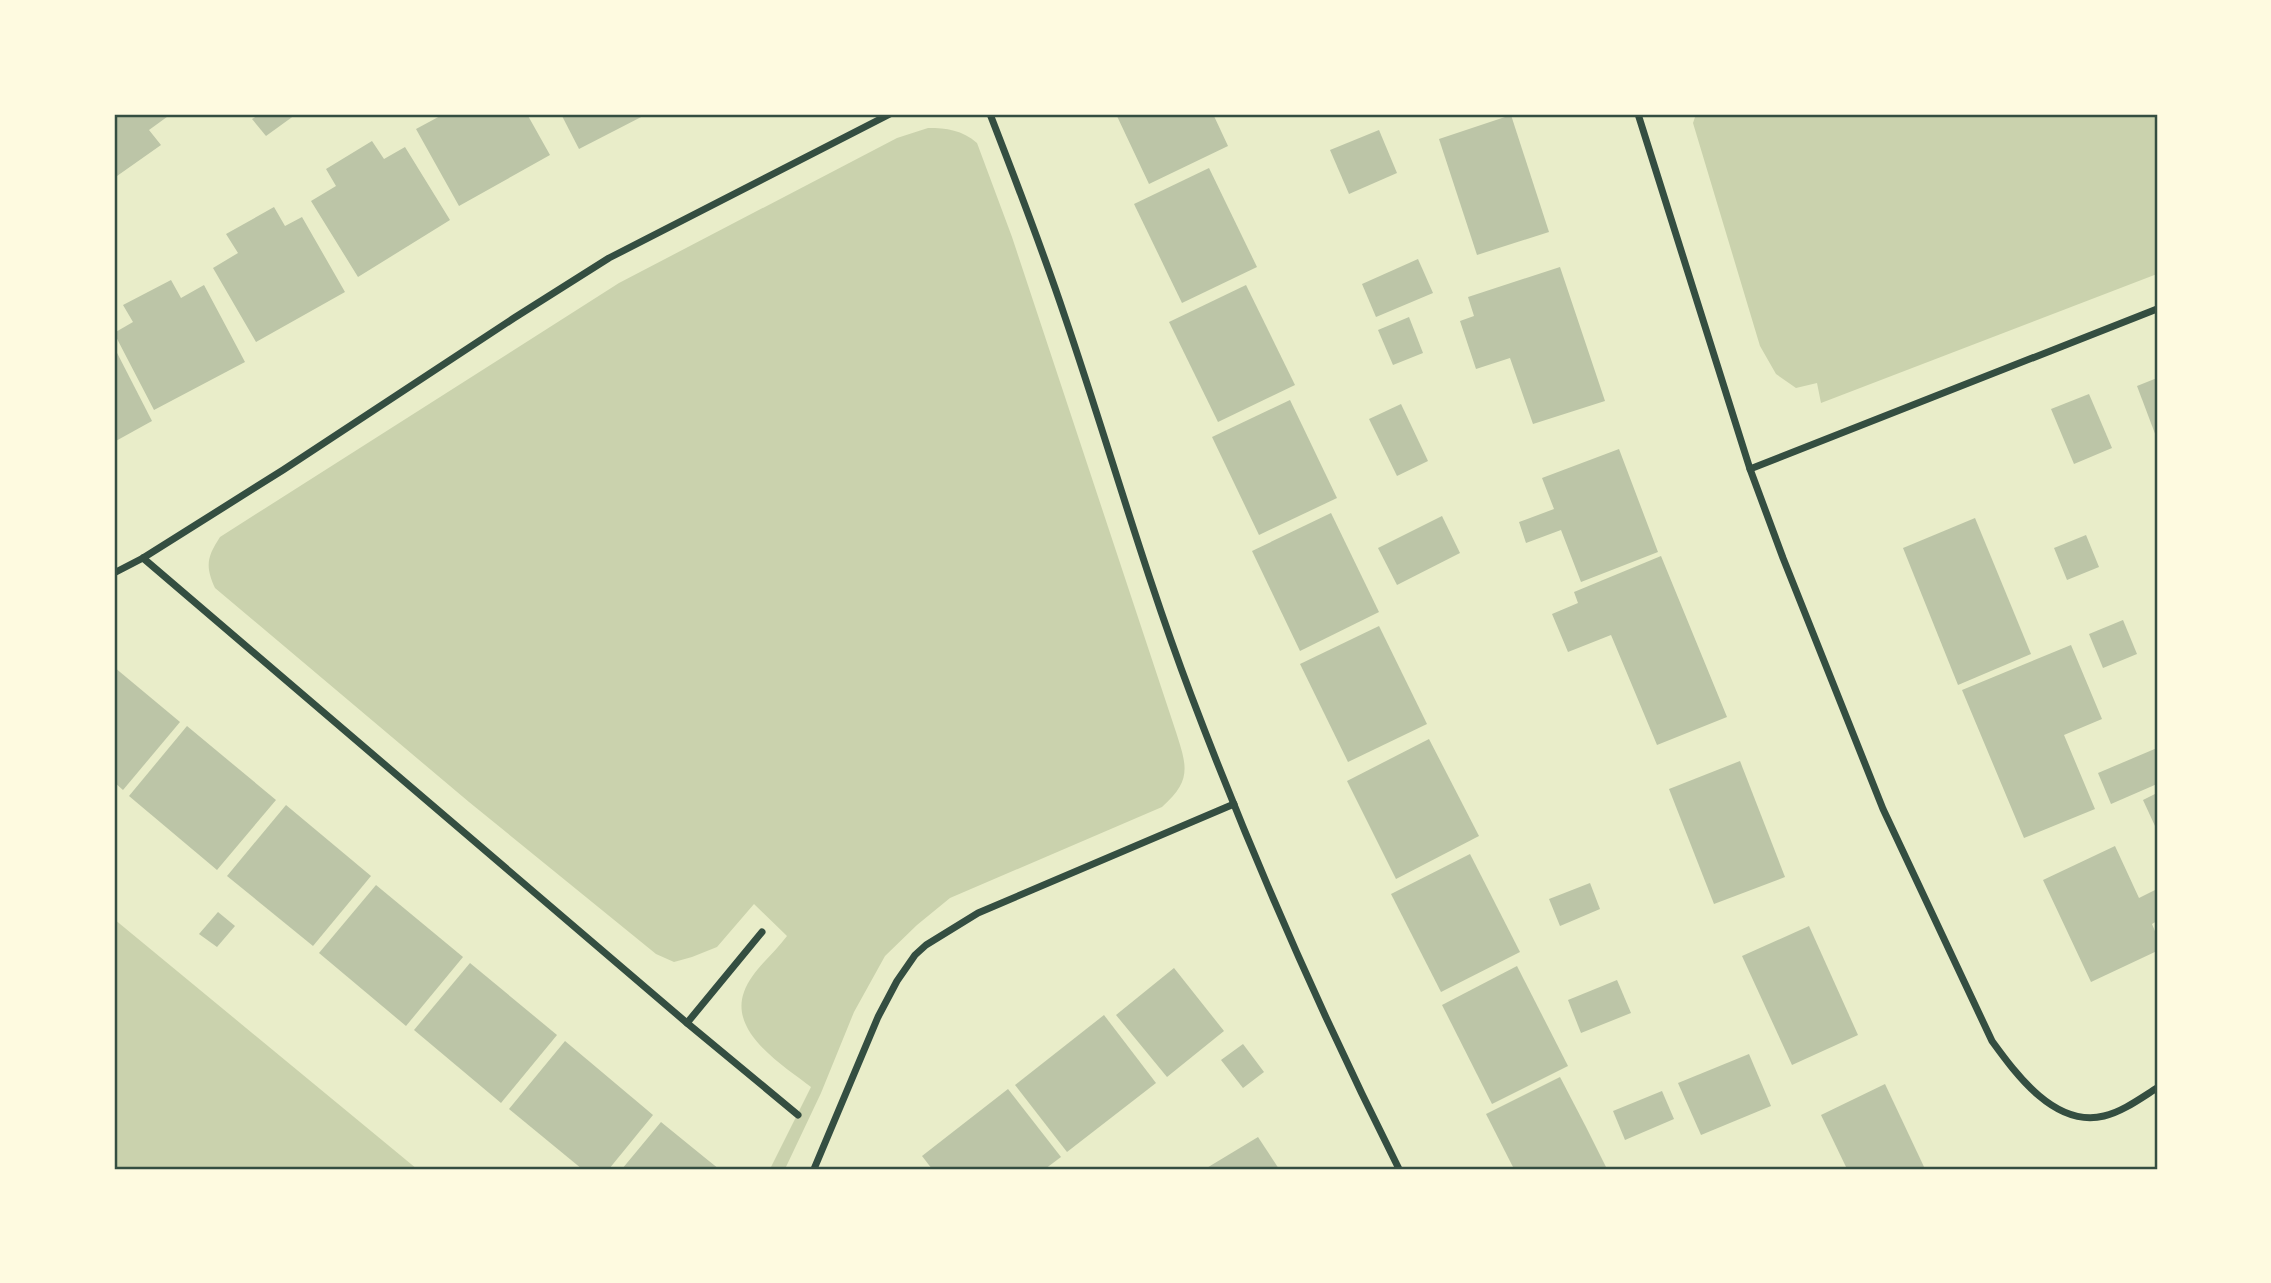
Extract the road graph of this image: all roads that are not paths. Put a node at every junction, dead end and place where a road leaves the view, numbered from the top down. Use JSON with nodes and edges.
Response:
{"nodes":[{"id":1,"x":890,"y":114,"type":"edge"},
{"id":2,"x":990,"y":114,"type":"edge"},
{"id":3,"x":1637,"y":114,"type":"edge"},
{"id":4,"x":2157,"y":309,"type":"edge"},
{"id":5,"x":1750,"y":469,"type":"junction"},
{"id":6,"x":143,"y":558,"type":"junction"},
{"id":7,"x":114,"y":573,"type":"edge"},
{"id":8,"x":1234,"y":804,"type":"junction"},
{"id":9,"x":762,"y":932,"type":"dead end"},
{"id":10,"x":687,"y":1023,"type":"junction"},
{"id":11,"x":2157,"y":1088,"type":"edge"},
{"id":12,"x":799,"y":1115,"type":"dead end"},
{"id":13,"x":814,"y":1169,"type":"edge"},
{"id":14,"x":1399,"y":1169,"type":"edge"}],
"edges":[{"from":1,"to":6,"type":"street"},
{"from":2,"to":8,"type":"street"},
{"from":3,"to":5,"type":"street"},
{"from":4,"to":5,"type":"street"},
{"from":5,"to":11,"type":"street"},
{"from":6,"to":7,"type":"street"},
{"from":6,"to":10,"type":"street"},
{"from":8,"to":13,"type":"street"},
{"from":8,"to":14,"type":"street"},
{"from":9,"to":10,"type":"street"},
{"from":10,"to":12,"type":"street"}]}
